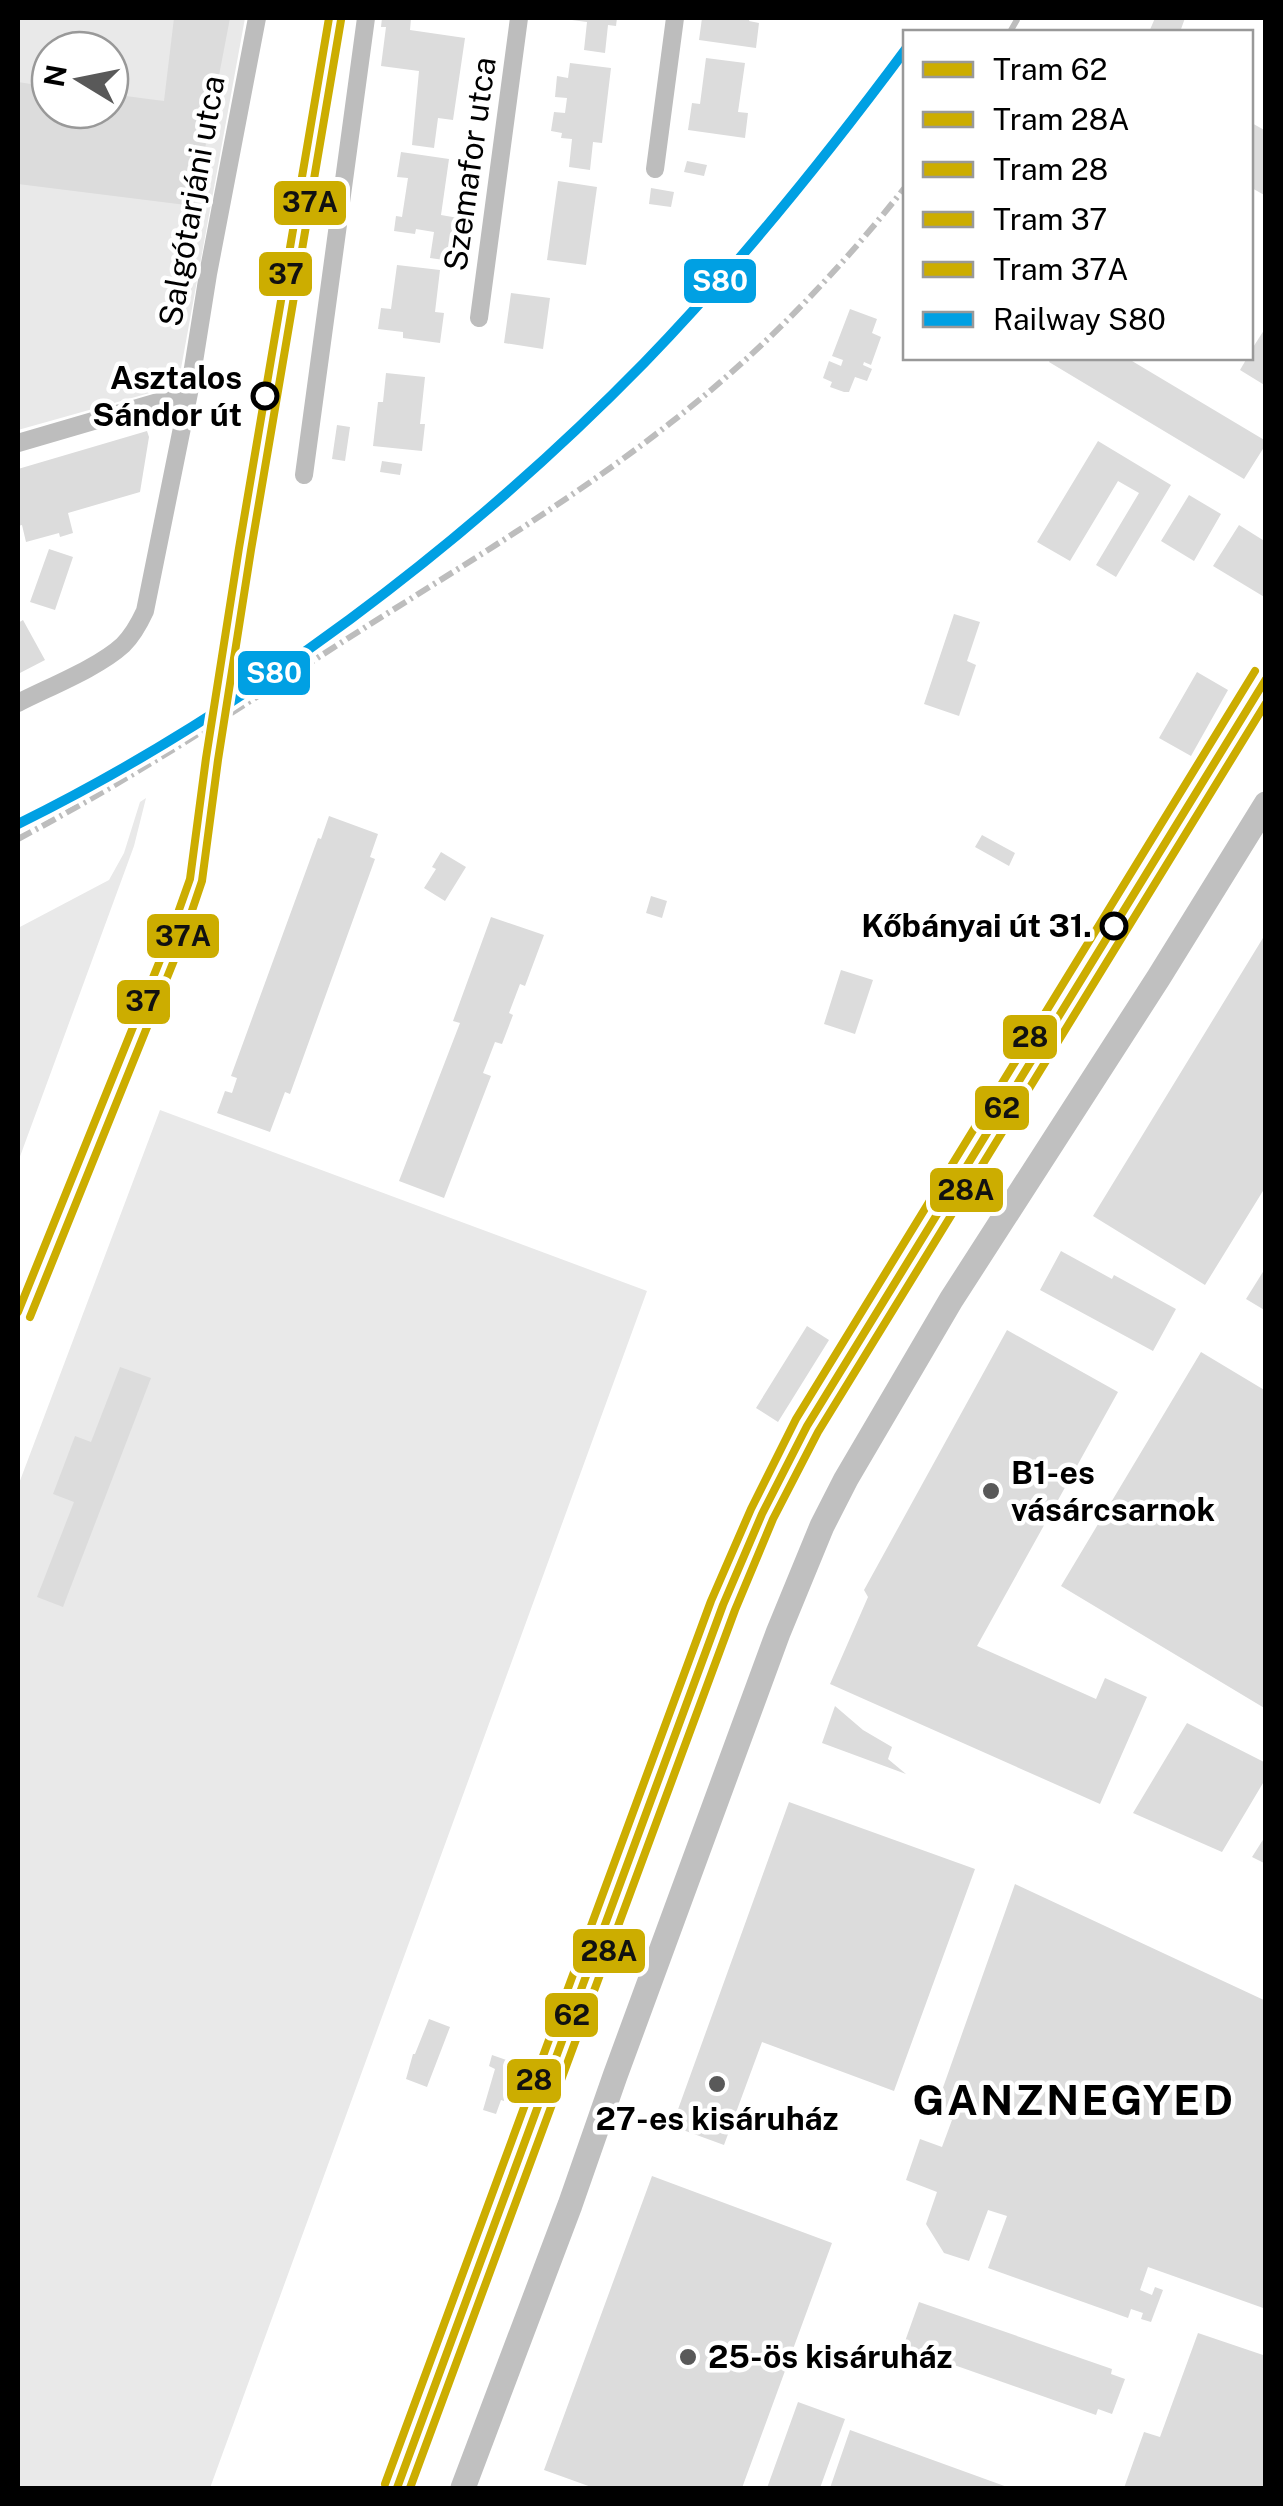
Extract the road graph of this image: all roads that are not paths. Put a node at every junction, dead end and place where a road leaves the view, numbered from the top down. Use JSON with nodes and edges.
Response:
{"nodes":[{"id":1,"x":257,"y":18,"type":"edge"},
{"id":2,"x":366,"y":18,"type":"edge"},
{"id":3,"x":520,"y":18,"type":"edge"},
{"id":4,"x":675,"y":18,"type":"edge"},
{"id":5,"x":655,"y":169,"type":"dead end"},
{"id":6,"x":480,"y":318,"type":"dead end"},
{"id":7,"x":189,"y":393,"type":"junction"},
{"id":8,"x":18,"y":443,"type":"edge"},
{"id":9,"x":304,"y":474,"type":"dead end"},
{"id":10,"x":18,"y":703,"type":"edge"},
{"id":11,"x":1266,"y":804,"type":"edge"},
{"id":12,"x":463,"y":2488,"type":"edge"}],
"edges":[{"from":1,"to":7,"type":"street","name":"Salgótarjáni utca"},
{"from":2,"to":9,"type":"street"},
{"from":3,"to":6,"type":"street","name":"Szemafor utca"},
{"from":4,"to":5,"type":"street"},
{"from":7,"to":8,"type":"street"},
{"from":7,"to":10,"type":"street","name":"Salgótarjáni utca"},
{"from":11,"to":12,"type":"main road"}]}
